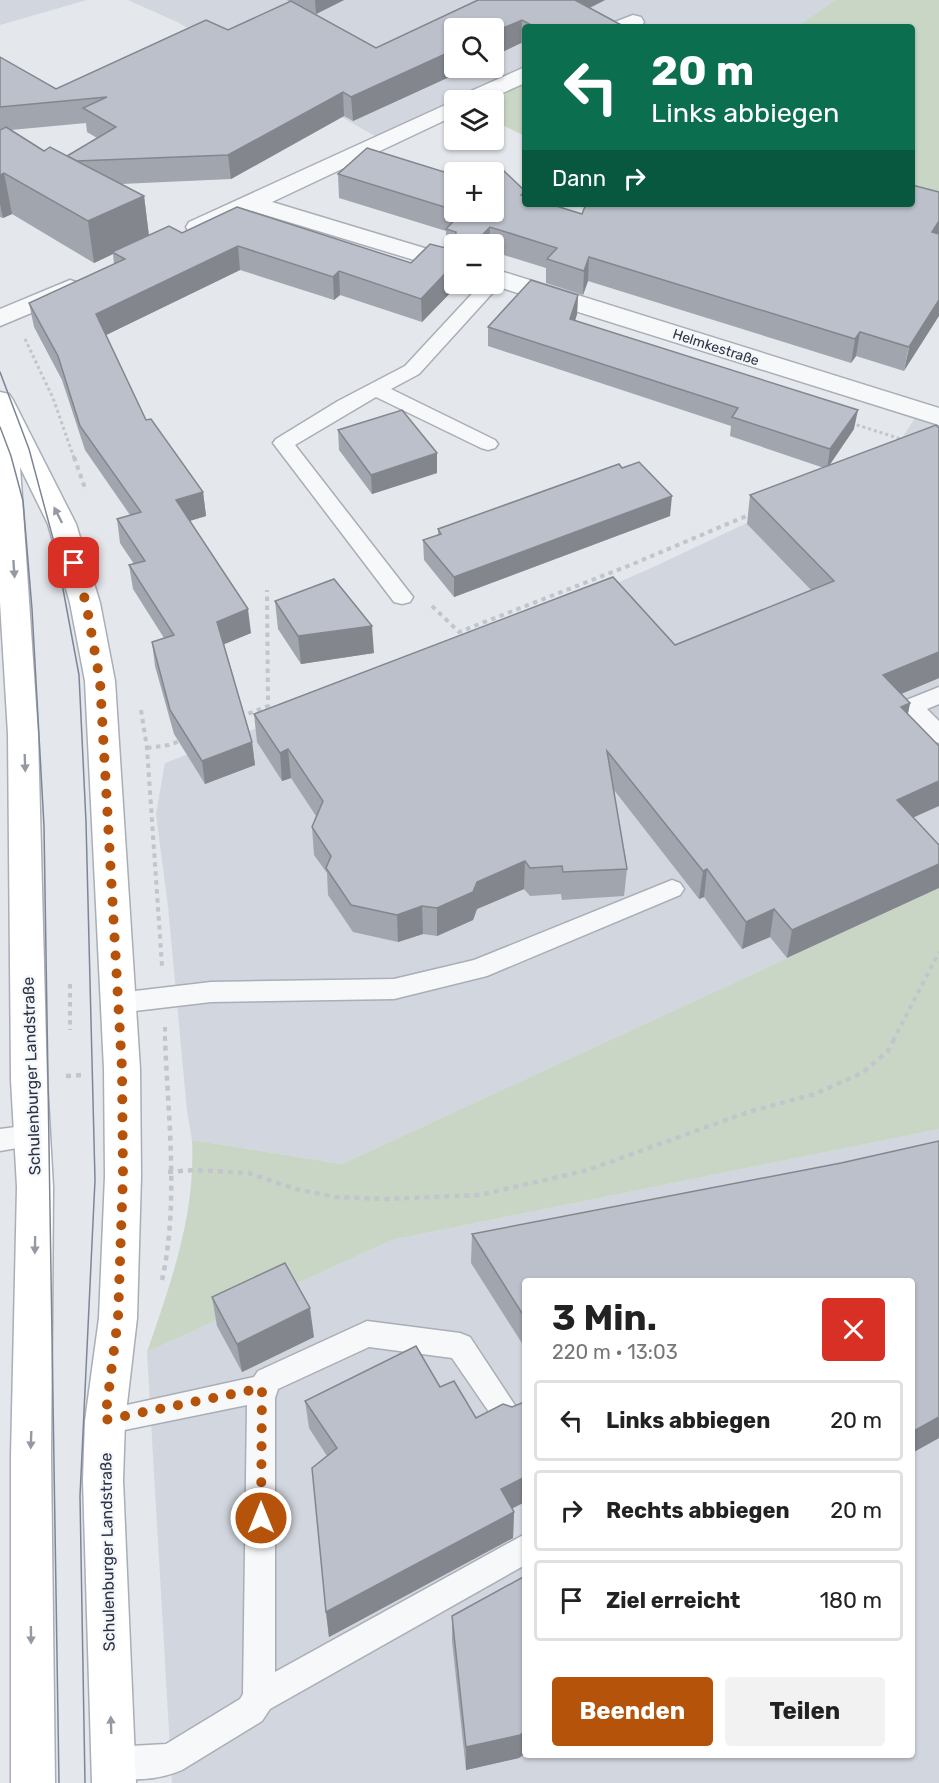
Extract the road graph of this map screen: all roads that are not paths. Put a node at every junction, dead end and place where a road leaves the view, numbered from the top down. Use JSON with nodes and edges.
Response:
{"nodes":[{"id":1,"x":522,"y":75,"type":"edge"},
{"id":2,"x":491,"y":90,"type":"edge"},
{"id":3,"x":444,"y":113,"type":"edge"},
{"id":4,"x":251,"y":202,"type":"junction"},
{"id":5,"x":173,"y":238,"type":"edge"},
{"id":6,"x":444,"y":262,"type":"edge"},
{"id":7,"x":88,"y":279,"type":"edge"},
{"id":8,"x":504,"y":282,"type":"edge"},
{"id":9,"x":480,"y":294,"type":"edge"},
{"id":10,"x":0,"y":318,"type":"edge"},
{"id":11,"x":376,"y":389,"type":"junction"},
{"id":12,"x":1,"y":403,"type":"edge"},
{"id":13,"x":929,"y":414,"type":"edge"},
{"id":14,"x":488,"y":444,"type":"dead end"},
{"id":15,"x":402,"y":597,"type":"road end"},
{"id":16,"x":939,"y":695,"type":"edge"},
{"id":17,"x":939,"y":735,"type":"edge"},
{"id":18,"x":672,"y":889,"type":"dead end"},
{"id":19,"x":118,"y":1003,"type":"junction"},
{"id":20,"x":16,"y":1138,"type":"edge"},
{"id":21,"x":262,"y":1388,"type":"junction"},
{"id":22,"x":510,"y":1419,"type":"edge"},
{"id":23,"x":105,"y":1420,"type":"junction"},
{"id":24,"x":522,"y":1551,"type":"edge"},
{"id":25,"x":259,"y":1698,"type":"junction"},
{"id":26,"x":113,"y":1773,"type":"edge"},
{"id":27,"x":33,"y":1783,"type":"edge"}],
"edges":[{"from":1,"to":2,"type":"street"},
{"from":3,"to":4,"type":"street"},
{"from":4,"to":5,"type":"street"},
{"from":4,"to":6,"type":"street"},
{"from":7,"to":10,"type":"street"},
{"from":8,"to":13,"type":"street","name":"Helmkestraße"},
{"from":9,"to":11,"type":"lane"},
{"from":11,"to":14,"type":"lane"},
{"from":11,"to":15,"type":"lane"},
{"from":19,"to":12,"type":"main road","name":"Schulenburger Landstraße","one_way":true},
{"from":12,"to":20,"type":"main road","name":"Schulenburger Landstraße","one_way":true},
{"from":16,"to":17,"type":"lane"},
{"from":18,"to":19,"type":"lane"},
{"from":19,"to":23,"type":"main road","name":"Schulenburger Landstraße"},
{"from":20,"to":27,"type":"main road","name":"Schulenburger Landstraße","one_way":true},
{"from":21,"to":22,"type":"lane"},
{"from":21,"to":23,"type":"lane"},
{"from":21,"to":25,"type":"lane"},
{"from":26,"to":23,"type":"main road","name":"Schulenburger Landstraße","one_way":true},
{"from":24,"to":25,"type":"lane"},
{"from":25,"to":26,"type":"lane"}]}
